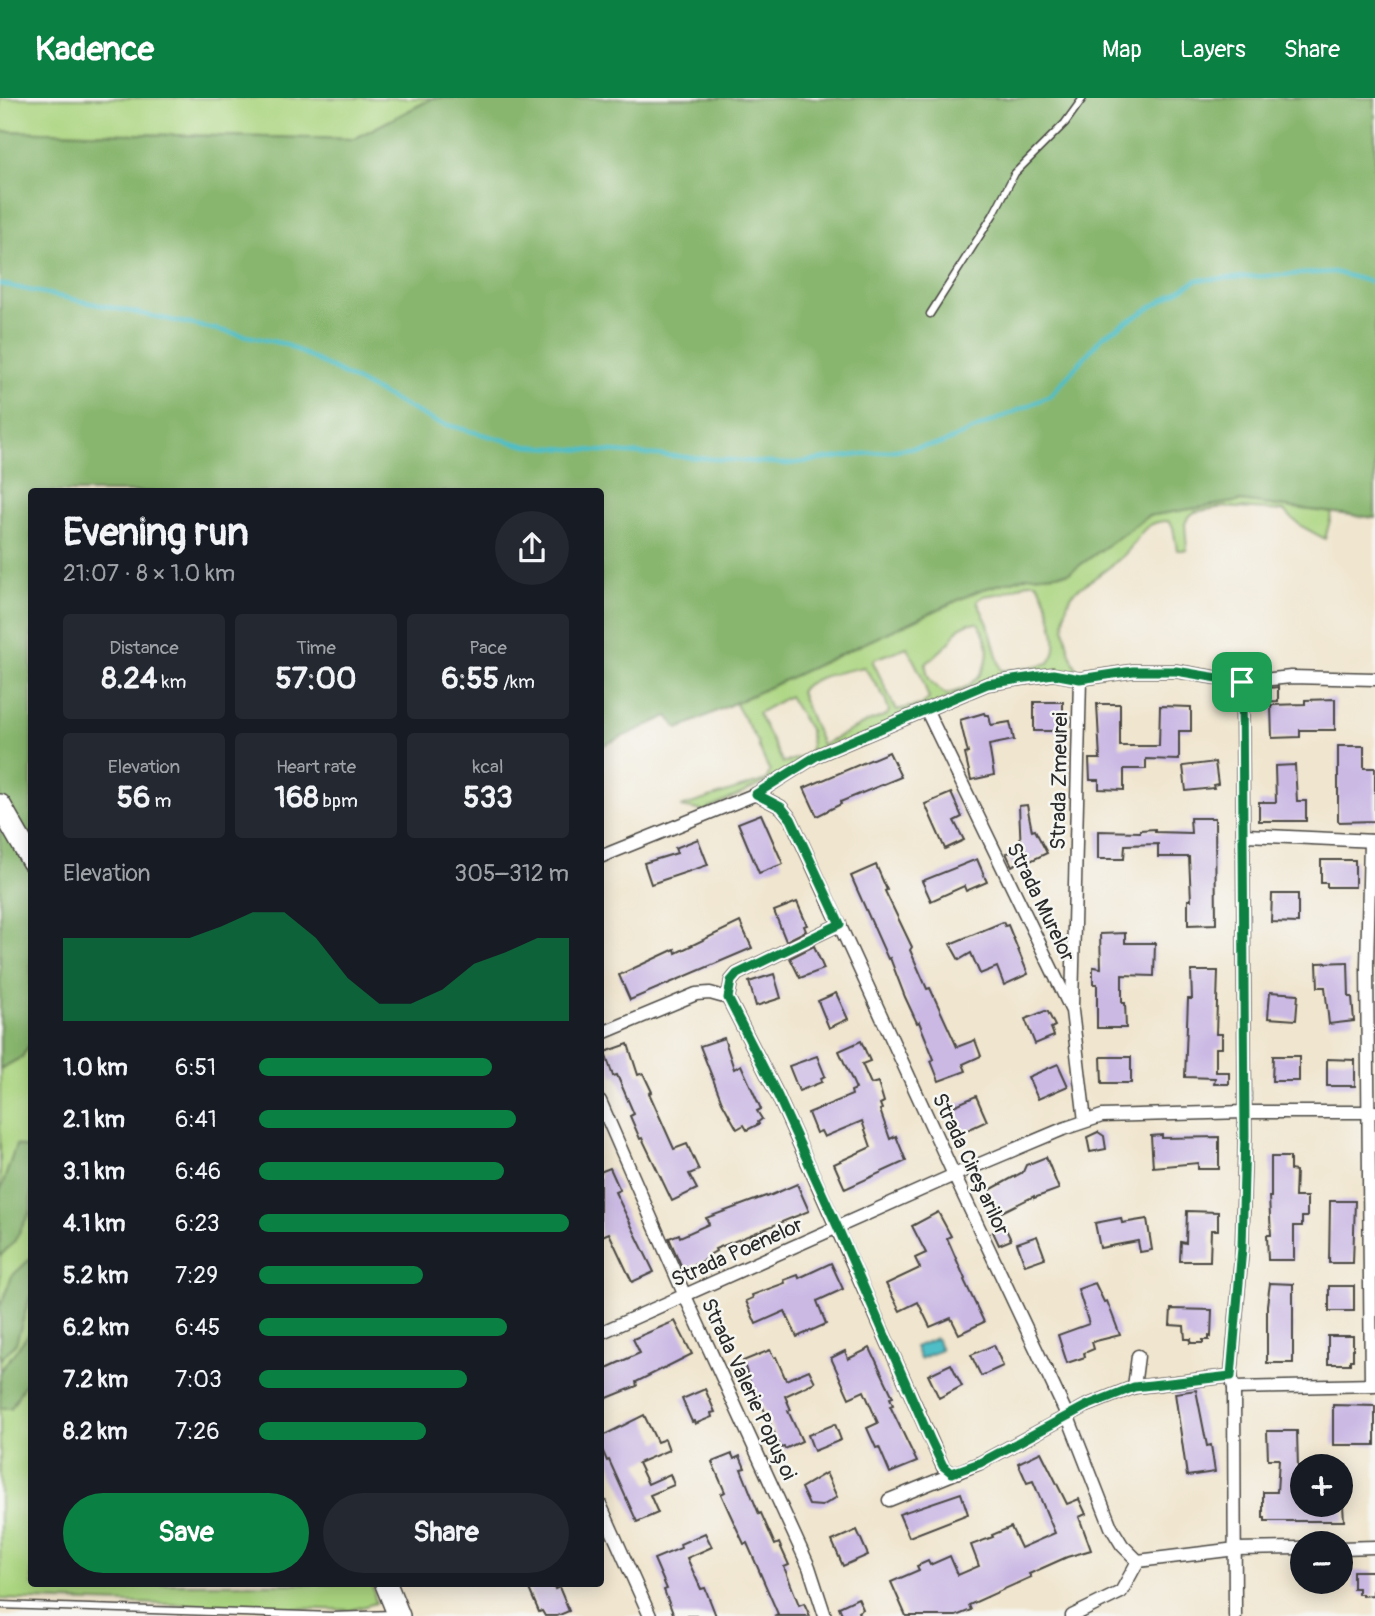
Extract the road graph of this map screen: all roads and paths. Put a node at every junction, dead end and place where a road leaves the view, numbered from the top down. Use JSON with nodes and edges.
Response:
{"nodes":[{"id":1,"x":1083,"y":98,"type":"edge"},
{"id":2,"x":930,"y":314,"type":"dead end"},
{"id":3,"x":1080,"y":679,"type":"junction"},
{"id":4,"x":1375,"y":679,"type":"edge"},
{"id":5,"x":1242,"y":682,"type":"junction"},
{"id":6,"x":927,"y":711,"type":"junction"},
{"id":7,"x":756,"y":794,"type":"junction"},
{"id":8,"x":0,"y":805,"type":"edge"},
{"id":9,"x":1245,"y":835,"type":"junction"},
{"id":10,"x":1372,"y":841,"type":"edge"},
{"id":11,"x":28,"y":854,"type":"edge"},
{"id":12,"x":604,"y":855,"type":"edge"},
{"id":13,"x":840,"y":924,"type":"junction"},
{"id":14,"x":728,"y":998,"type":"junction"},
{"id":15,"x":1072,"y":1011,"type":"junction"},
{"id":16,"x":604,"y":1032,"type":"edge"},
{"id":17,"x":604,"y":1110,"type":"edge"},
{"id":18,"x":1245,"y":1112,"type":"junction"},
{"id":19,"x":1372,"y":1112,"type":"edge"},
{"id":20,"x":1085,"y":1121,"type":"junction"},
{"id":21,"x":954,"y":1175,"type":"junction"},
{"id":22,"x":838,"y":1228,"type":"junction"},
{"id":23,"x":685,"y":1296,"type":"junction"},
{"id":24,"x":604,"y":1331,"type":"edge"},
{"id":25,"x":1138,"y":1356,"type":"dead end"},
{"id":26,"x":1232,"y":1382,"type":"junction"},
{"id":27,"x":1373,"y":1385,"type":"edge"},
{"id":28,"x":1134,"y":1387,"type":"junction"},
{"id":29,"x":1068,"y":1417,"type":"junction"},
{"id":30,"x":952,"y":1473,"type":"junction"},
{"id":31,"x":890,"y":1500,"type":"dead end"},
{"id":32,"x":604,"y":1513,"type":"edge"},
{"id":33,"x":1375,"y":1547,"type":"edge"},
{"id":34,"x":1290,"y":1548,"type":"edge"},
{"id":35,"x":1353,"y":1548,"type":"edge"},
{"id":36,"x":1236,"y":1549,"type":"junction"},
{"id":37,"x":1138,"y":1561,"type":"junction"},
{"id":38,"x":387,"y":1587,"type":"edge"},
{"id":39,"x":0,"y":1605,"type":"edge"},
{"id":40,"x":399,"y":1614,"type":"edge"},
{"id":41,"x":650,"y":1616,"type":"edge"},
{"id":42,"x":825,"y":1616,"type":"edge"},
{"id":43,"x":1072,"y":1616,"type":"edge"},
{"id":44,"x":1235,"y":1616,"type":"edge"}],
"edges":[{"from":1,"to":2,"type":"lane"},
{"from":3,"to":5,"type":"street"},
{"from":3,"to":6,"type":"street"},
{"from":3,"to":15,"type":"street","name":"Strada Zmeurei"},
{"from":4,"to":5,"type":"street"},
{"from":5,"to":9,"type":"street"},
{"from":6,"to":7,"type":"street"},
{"from":6,"to":15,"type":"street","name":"Strada Murelor"},
{"from":7,"to":12,"type":"street"},
{"from":7,"to":13,"type":"street","name":"Strada Cireșarilor"},
{"from":8,"to":11,"type":"main road"},
{"from":9,"to":10,"type":"street"},
{"from":9,"to":18,"type":"street"},
{"from":10,"to":19,"type":"street"},
{"from":13,"to":14,"type":"street"},
{"from":13,"to":21,"type":"street","name":"Strada Cireșarilor"},
{"from":14,"to":16,"type":"street"},
{"from":14,"to":22,"type":"street"},
{"from":15,"to":20,"type":"street","name":"Strada Murelor"},
{"from":17,"to":23,"type":"street","name":"Strada Valerie Popușoi"},
{"from":18,"to":19,"type":"street","name":"Strada Poenelor"},
{"from":18,"to":20,"type":"street","name":"Strada Poenelor"},
{"from":18,"to":26,"type":"street"},
{"from":19,"to":27,"type":"street"},
{"from":20,"to":21,"type":"street","name":"Strada Poenelor"},
{"from":21,"to":22,"type":"street","name":"Strada Poenelor"},
{"from":21,"to":29,"type":"street","name":"Strada Cireșarilor"},
{"from":22,"to":23,"type":"street","name":"Strada Poenelor"},
{"from":22,"to":30,"type":"street"},
{"from":23,"to":24,"type":"street","name":"Strada Poenelor"},
{"from":23,"to":42,"type":"street","name":"Strada Valerie Popușoi"},
{"from":25,"to":28,"type":"street"},
{"from":26,"to":27,"type":"street"},
{"from":26,"to":28,"type":"street"},
{"from":26,"to":36,"type":"street"},
{"from":28,"to":29,"type":"street"},
{"from":29,"to":30,"type":"street"},
{"from":29,"to":37,"type":"street","name":"Strada Cireșarilor"},
{"from":30,"to":31,"type":"street"},
{"from":32,"to":41,"type":"street"},
{"from":33,"to":35,"type":"street"},
{"from":34,"to":36,"type":"street"},
{"from":36,"to":37,"type":"street"},
{"from":36,"to":44,"type":"street"},
{"from":37,"to":43,"type":"street"},
{"from":38,"to":40,"type":"main road"},
{"from":39,"to":40,"type":"lane"}]}
